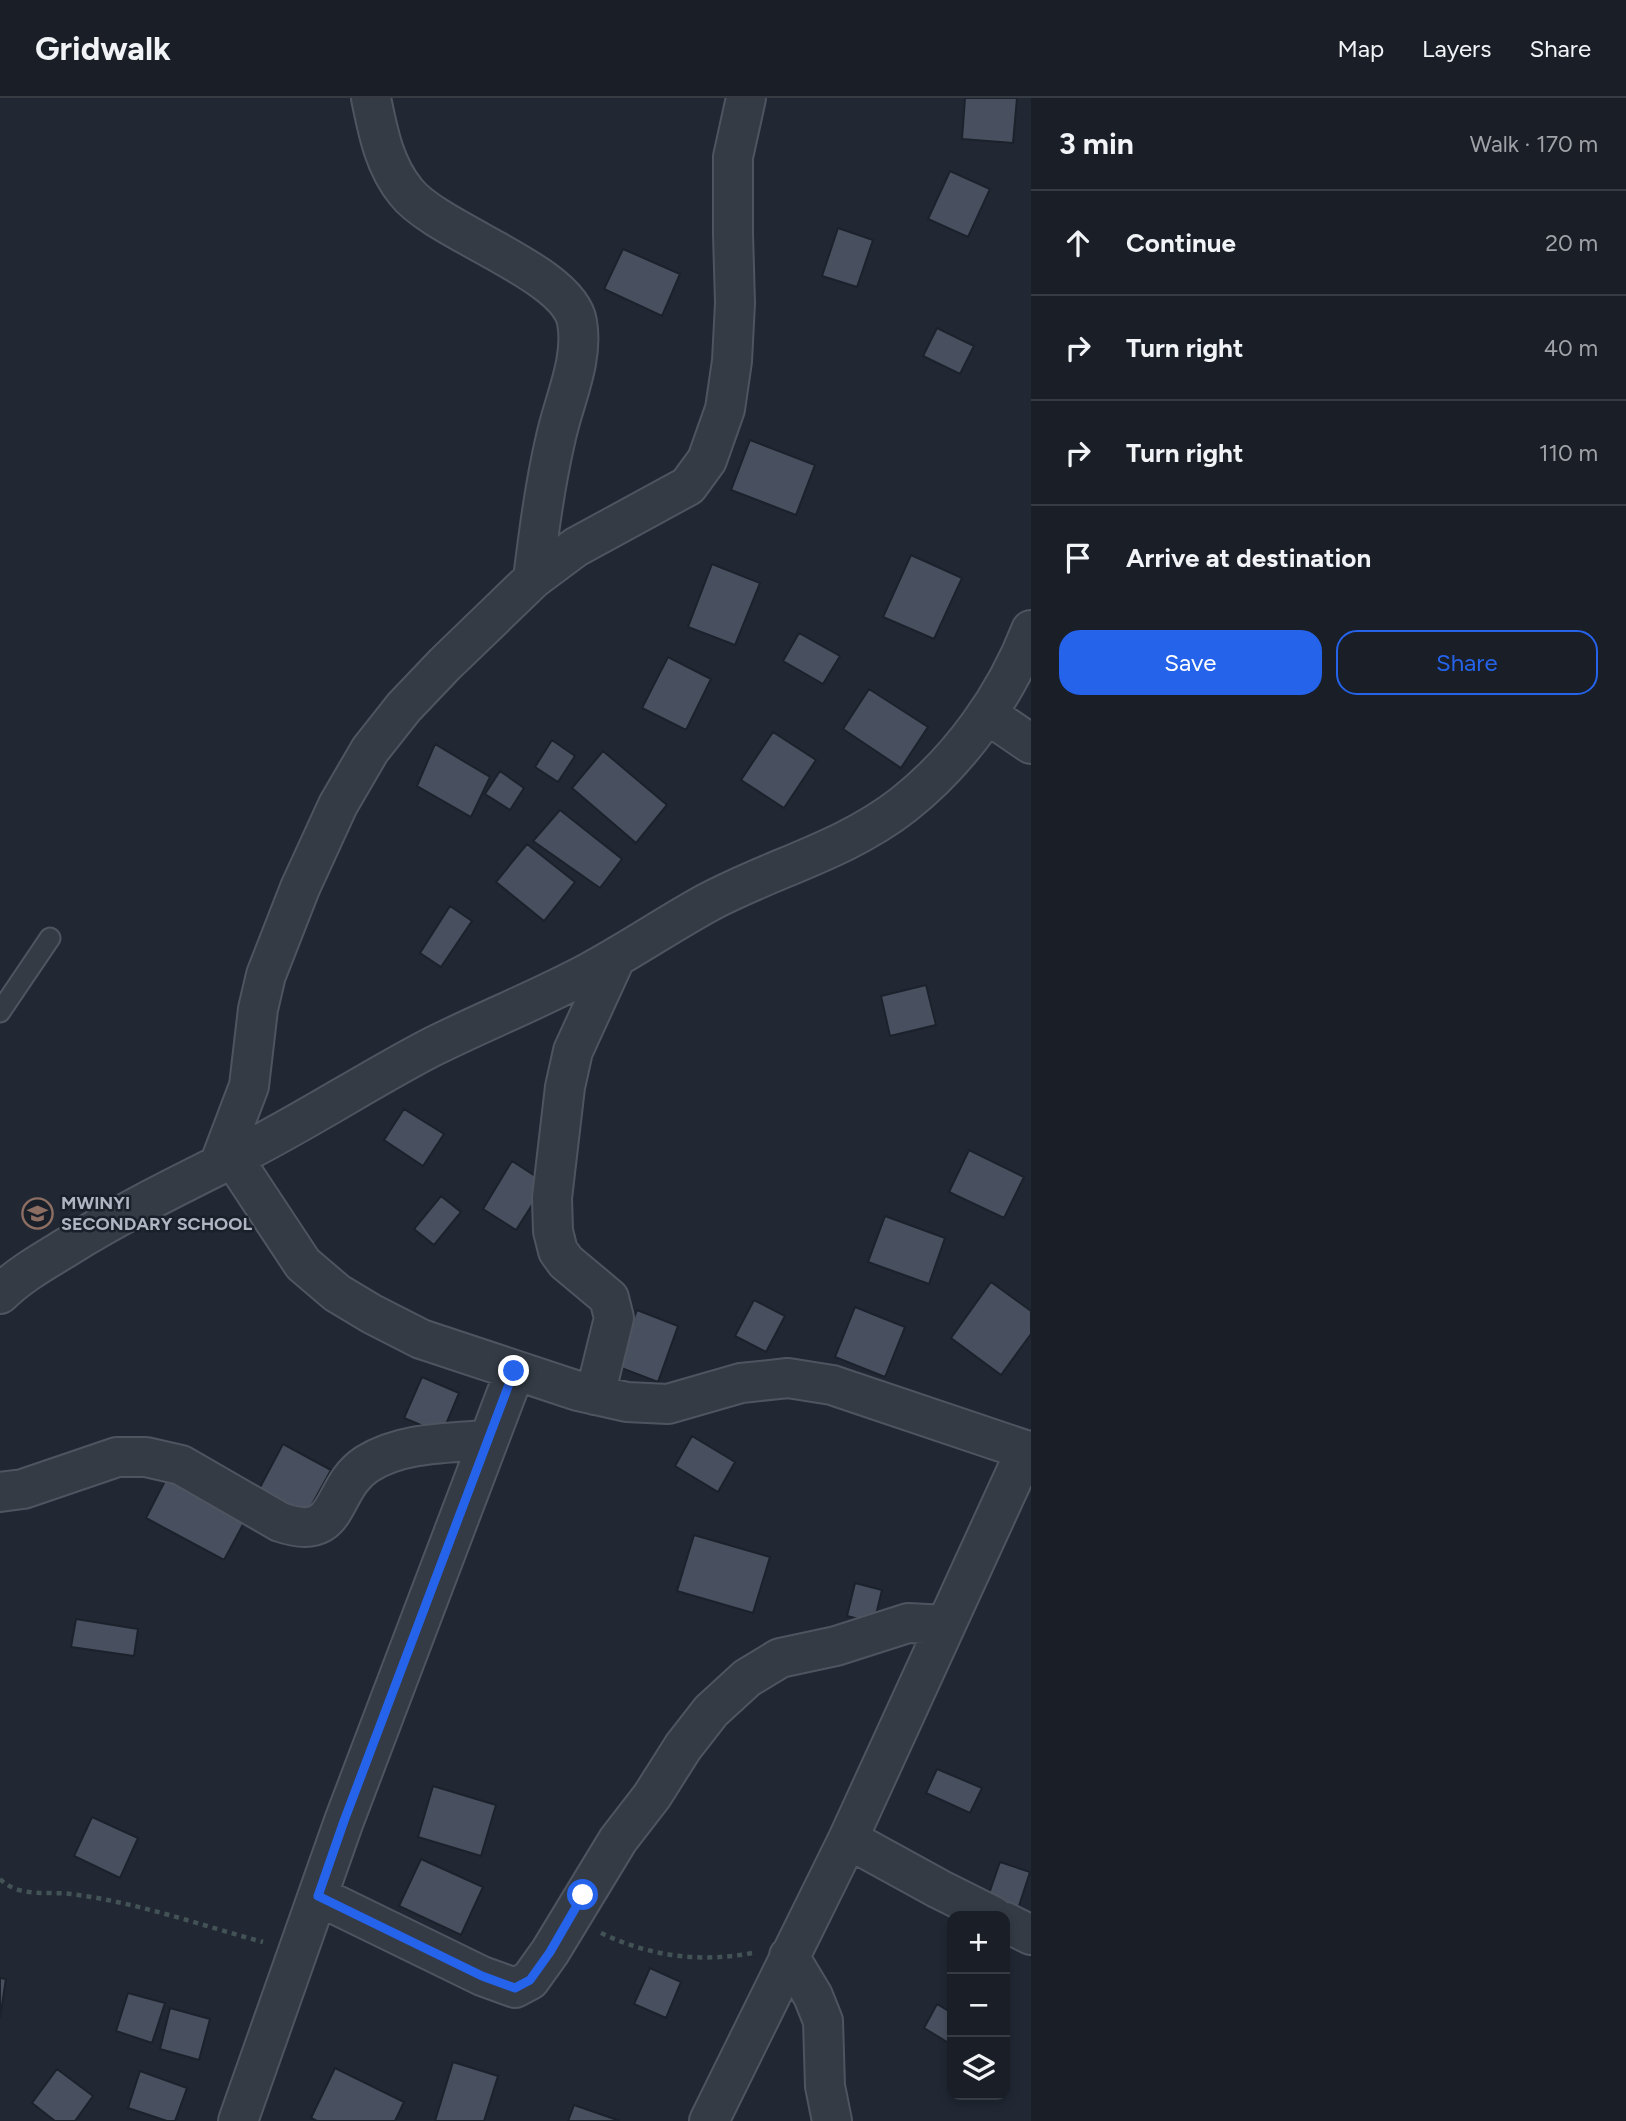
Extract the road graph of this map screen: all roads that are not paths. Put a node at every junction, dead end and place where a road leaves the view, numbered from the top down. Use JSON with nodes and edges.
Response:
{"nodes":[{"id":1,"x":371,"y":98,"type":"edge"},
{"id":2,"x":746,"y":98,"type":"edge"},
{"id":3,"x":533,"y":579,"type":"junction"},
{"id":4,"x":1030,"y":637,"type":"edge"},
{"id":5,"x":986,"y":714,"type":"junction"},
{"id":6,"x":1031,"y":744,"type":"edge"},
{"id":7,"x":50,"y":938,"type":"dead end"},
{"id":8,"x":616,"y":957,"type":"junction"},
{"id":9,"x":0,"y":1012,"type":"edge"},
{"id":10,"x":226,"y":1161,"type":"junction"},
{"id":11,"x":0,"y":1294,"type":"edge"},
{"id":12,"x":514,"y":1371,"type":"junction"},
{"id":13,"x":595,"y":1395,"type":"junction"},
{"id":14,"x":488,"y":1440,"type":"junction"},
{"id":15,"x":1028,"y":1451,"type":"edge"},
{"id":16,"x":0,"y":1492,"type":"edge"},
{"id":17,"x":946,"y":1625,"type":"junction"},
{"id":18,"x":848,"y":1839,"type":"junction"},
{"id":19,"x":318,"y":1896,"type":"junction"},
{"id":20,"x":983,"y":1911,"type":"edge"},
{"id":21,"x":1010,"y":1924,"type":"edge"},
{"id":22,"x":1031,"y":1935,"type":"edge"},
{"id":23,"x":793,"y":1949,"type":"junction"},
{"id":24,"x":238,"y":2121,"type":"edge"},
{"id":25,"x":709,"y":2121,"type":"edge"},
{"id":26,"x":832,"y":2121,"type":"edge"}],
"edges":[{"from":1,"to":3,"type":"street"},
{"from":2,"to":3,"type":"street"},
{"from":3,"to":10,"type":"street"},
{"from":4,"to":5,"type":"street"},
{"from":5,"to":6,"type":"street"},
{"from":5,"to":8,"type":"street"},
{"from":7,"to":9,"type":"lane"},
{"from":8,"to":10,"type":"street"},
{"from":8,"to":13,"type":"street"},
{"from":10,"to":11,"type":"street"},
{"from":10,"to":12,"type":"street"},
{"from":12,"to":13,"type":"street"},
{"from":12,"to":14,"type":"street"},
{"from":13,"to":15,"type":"street"},
{"from":14,"to":16,"type":"street"},
{"from":14,"to":19,"type":"street"},
{"from":15,"to":17,"type":"street"},
{"from":17,"to":18,"type":"street"},
{"from":17,"to":19,"type":"street"},
{"from":18,"to":20,"type":"street"},
{"from":18,"to":23,"type":"street"},
{"from":19,"to":24,"type":"street"},
{"from":21,"to":22,"type":"street"},
{"from":23,"to":25,"type":"street"},
{"from":23,"to":26,"type":"street"}]}
